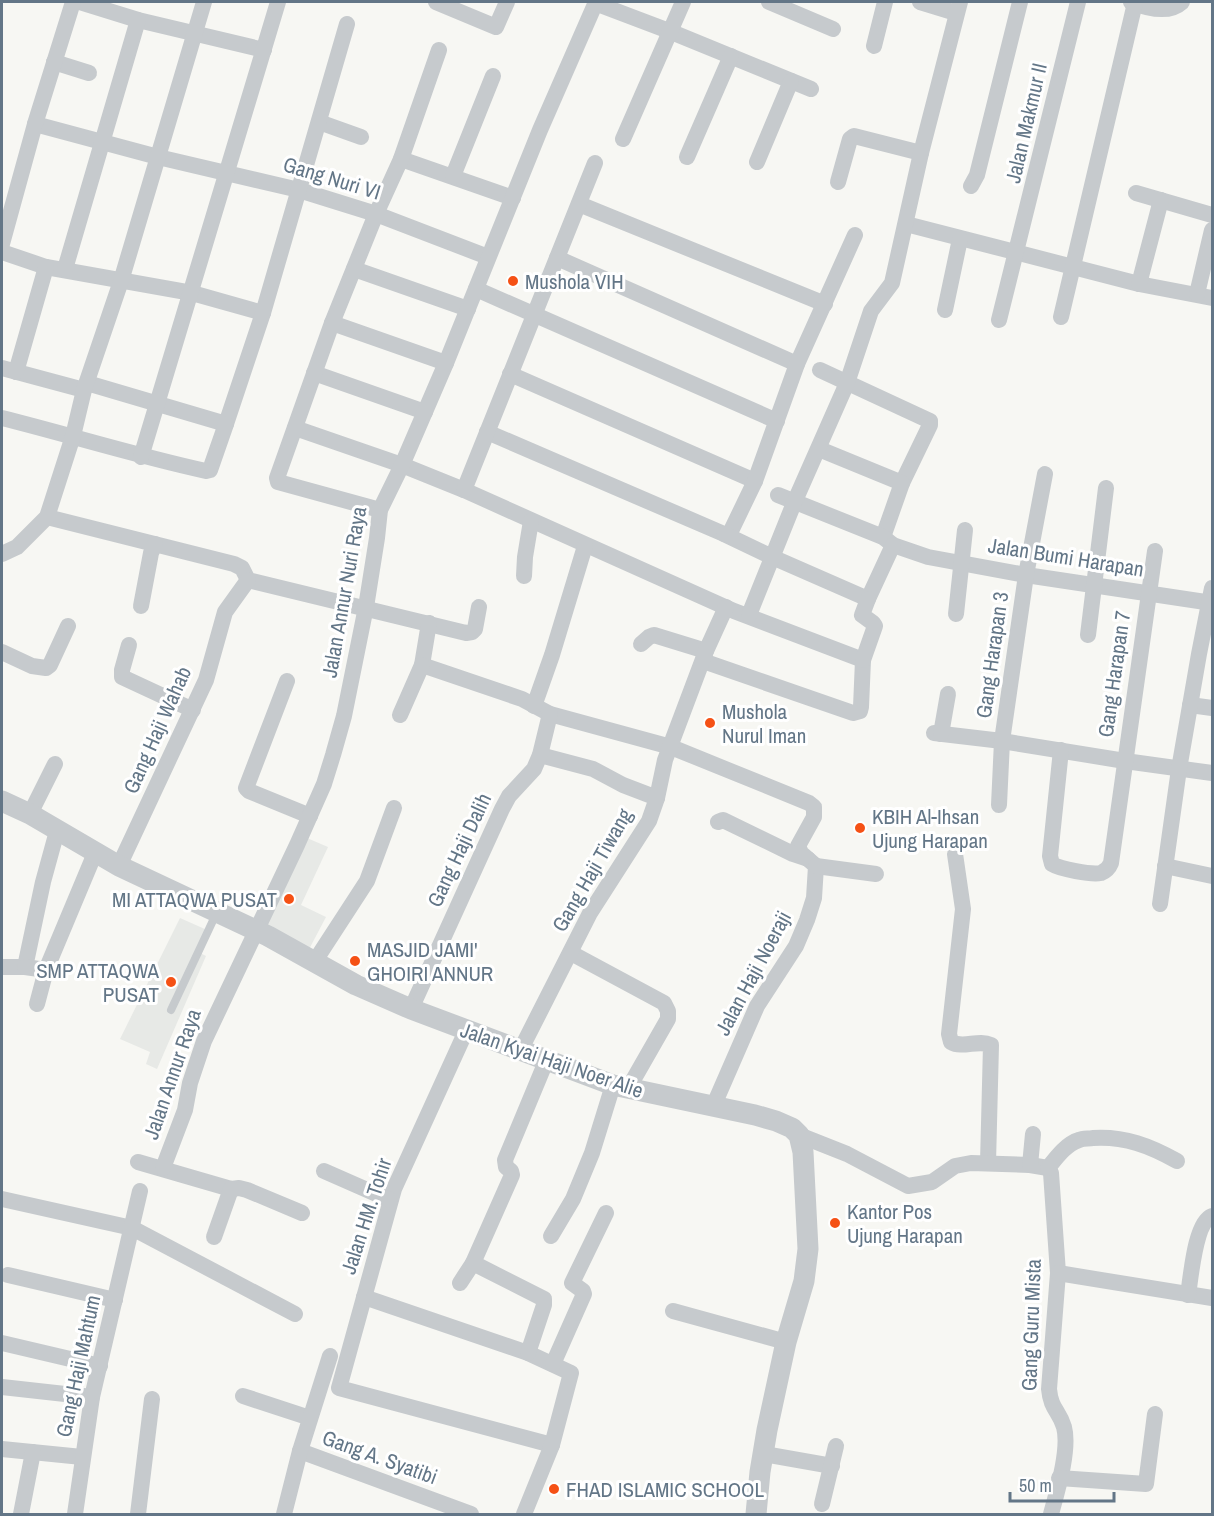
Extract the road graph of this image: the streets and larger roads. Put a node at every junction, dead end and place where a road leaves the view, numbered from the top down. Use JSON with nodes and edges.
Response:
{"nodes":[{"id":1,"x":73,"y":2,"type":"edge"},
{"id":2,"x":80,"y":2,"type":"edge"},
{"id":3,"x":204,"y":2,"type":"edge"},
{"id":4,"x":278,"y":2,"type":"edge"},
{"id":5,"x":436,"y":2,"type":"edge"},
{"id":6,"x":507,"y":2,"type":"edge"},
{"id":7,"x":596,"y":2,"type":"edge"},
{"id":8,"x":683,"y":2,"type":"edge"},
{"id":9,"x":769,"y":2,"type":"edge"},
{"id":10,"x":885,"y":2,"type":"edge"},
{"id":11,"x":920,"y":2,"type":"edge"},
{"id":12,"x":1020,"y":2,"type":"edge"},
{"id":13,"x":1078,"y":2,"type":"edge"},
{"id":14,"x":1133,"y":2,"type":"edge"},
{"id":15,"x":1182,"y":2,"type":"edge"},
{"id":16,"x":958,"y":7,"type":"edge"},
{"id":17,"x":138,"y":20,"type":"junction"},
{"id":18,"x":347,"y":24,"type":"dead end"},
{"id":19,"x":833,"y":29,"type":"dead end"},
{"id":20,"x":669,"y":31,"type":"junction"},
{"id":21,"x":195,"y":32,"type":"junction"},
{"id":22,"x":874,"y":46,"type":"dead end"},
{"id":23,"x":264,"y":50,"type":"junction"},
{"id":24,"x":439,"y":50,"type":"dead end"},
{"id":25,"x":731,"y":56,"type":"junction"},
{"id":26,"x":54,"y":62,"type":"junction"},
{"id":27,"x":89,"y":73,"type":"dead end"},
{"id":28,"x":493,"y":76,"type":"dead end"},
{"id":29,"x":791,"y":81,"type":"junction"},
{"id":30,"x":811,"y":89,"type":"dead end"},
{"id":31,"x":319,"y":122,"type":"junction"},
{"id":32,"x":35,"y":124,"type":"junction"},
{"id":33,"x":361,"y":137,"type":"dead end"},
{"id":34,"x":624,"y":139,"type":"dead end"},
{"id":35,"x":103,"y":143,"type":"junction"},
{"id":36,"x":921,"y":153,"type":"junction"},
{"id":37,"x":158,"y":157,"type":"junction"},
{"id":38,"x":687,"y":157,"type":"dead end"},
{"id":39,"x":401,"y":159,"type":"junction"},
{"id":40,"x":757,"y":162,"type":"dead end"},
{"id":41,"x":595,"y":163,"type":"dead end"},
{"id":42,"x":228,"y":173,"type":"junction"},
{"id":43,"x":453,"y":176,"type":"junction"},
{"id":44,"x":838,"y":182,"type":"dead end"},
{"id":45,"x":971,"y":186,"type":"dead end"},
{"id":46,"x":299,"y":190,"type":"junction"},
{"id":47,"x":1136,"y":193,"type":"dead end"},
{"id":48,"x":513,"y":198,"type":"junction"},
{"id":49,"x":1161,"y":200,"type":"junction"},
{"id":50,"x":579,"y":204,"type":"junction"},
{"id":51,"x":376,"y":214,"type":"junction"},
{"id":52,"x":1212,"y":215,"type":"edge"},
{"id":53,"x":906,"y":224,"type":"junction"},
{"id":54,"x":1212,"y":230,"type":"edge"},
{"id":55,"x":855,"y":235,"type":"dead end"},
{"id":56,"x":960,"y":239,"type":"junction"},
{"id":57,"x":2,"y":244,"type":"edge"},
{"id":58,"x":2,"y":252,"type":"edge"},
{"id":59,"x":1016,"y":254,"type":"junction"},
{"id":60,"x":488,"y":257,"type":"junction"},
{"id":61,"x":557,"y":258,"type":"junction"},
{"id":62,"x":46,"y":267,"type":"junction"},
{"id":63,"x":1074,"y":268,"type":"junction"},
{"id":64,"x":65,"y":269,"type":"junction"},
{"id":65,"x":354,"y":269,"type":"junction"},
{"id":66,"x":121,"y":280,"type":"junction"},
{"id":67,"x":1139,"y":284,"type":"junction"},
{"id":68,"x":476,"y":289,"type":"junction"},
{"id":69,"x":192,"y":293,"type":"junction"},
{"id":70,"x":1205,"y":296,"type":"edge"},
{"id":71,"x":825,"y":304,"type":"junction"},
{"id":72,"x":468,"y":309,"type":"junction"},
{"id":73,"x":945,"y":309,"type":"dead end"},
{"id":74,"x":263,"y":313,"type":"junction"},
{"id":75,"x":534,"y":315,"type":"junction"},
{"id":76,"x":1061,"y":317,"type":"dead end"},
{"id":77,"x":999,"y":320,"type":"dead end"},
{"id":78,"x":332,"y":323,"type":"junction"},
{"id":79,"x":446,"y":363,"type":"junction"},
{"id":80,"x":797,"y":364,"type":"junction"},
{"id":81,"x":9,"y":370,"type":"edge"},
{"id":82,"x":820,"y":370,"type":"dead end"},
{"id":83,"x":314,"y":373,"type":"junction"},
{"id":84,"x":510,"y":374,"type":"junction"},
{"id":85,"x":847,"y":382,"type":"junction"},
{"id":86,"x":86,"y":387,"type":"junction"},
{"id":87,"x":159,"y":403,"type":"junction"},
{"id":88,"x":425,"y":412,"type":"junction"},
{"id":89,"x":2,"y":418,"type":"edge"},
{"id":90,"x":777,"y":421,"type":"junction"},
{"id":91,"x":226,"y":424,"type":"junction"},
{"id":92,"x":295,"y":428,"type":"junction"},
{"id":93,"x":487,"y":432,"type":"junction"},
{"id":94,"x":73,"y":436,"type":"junction"},
{"id":95,"x":819,"y":449,"type":"junction"},
{"id":96,"x":141,"y":457,"type":"junction"},
{"id":97,"x":402,"y":465,"type":"junction"},
{"id":98,"x":1045,"y":474,"type":"dead end"},
{"id":99,"x":755,"y":481,"type":"junction"},
{"id":100,"x":902,"y":483,"type":"junction"},
{"id":101,"x":1106,"y":488,"type":"dead end"},
{"id":102,"x":464,"y":490,"type":"junction"},
{"id":103,"x":778,"y":495,"type":"dead end"},
{"id":104,"x":794,"y":503,"type":"junction"},
{"id":105,"x":380,"y":510,"type":"junction"},
{"id":106,"x":47,"y":517,"type":"junction"},
{"id":107,"x":531,"y":521,"type":"junction"},
{"id":108,"x":965,"y":530,"type":"dead end"},
{"id":109,"x":724,"y":534,"type":"junction"},
{"id":110,"x":888,"y":541,"type":"junction"},
{"id":111,"x":155,"y":544,"type":"junction"},
{"id":112,"x":585,"y":546,"type":"junction"},
{"id":113,"x":1155,"y":551,"type":"dead end"},
{"id":114,"x":2,"y":554,"type":"edge"},
{"id":115,"x":772,"y":557,"type":"junction"},
{"id":116,"x":960,"y":563,"type":"junction"},
{"id":117,"x":1026,"y":575,"type":"junction"},
{"id":118,"x":524,"y":576,"type":"dead end"},
{"id":119,"x":248,"y":580,"type":"junction"},
{"id":120,"x":1093,"y":585,"type":"junction"},
{"id":121,"x":1149,"y":593,"type":"junction"},
{"id":122,"x":1212,"y":598,"type":"edge"},
{"id":123,"x":868,"y":599,"type":"junction"},
{"id":124,"x":141,"y":606,"type":"dead end"},
{"id":125,"x":366,"y":607,"type":"junction"},
{"id":126,"x":479,"y":607,"type":"dead end"},
{"id":127,"x":726,"y":607,"type":"junction"},
{"id":128,"x":956,"y":614,"type":"dead end"},
{"id":129,"x":749,"y":615,"type":"junction"},
{"id":130,"x":429,"y":623,"type":"junction"},
{"id":131,"x":68,"y":626,"type":"dead end"},
{"id":132,"x":1088,"y":635,"type":"dead end"},
{"id":133,"x":641,"y":644,"type":"dead end"},
{"id":134,"x":129,"y":645,"type":"dead end"},
{"id":135,"x":2,"y":652,"type":"edge"},
{"id":136,"x":1205,"y":655,"type":"edge"},
{"id":137,"x":705,"y":656,"type":"junction"},
{"id":138,"x":863,"y":660,"type":"junction"},
{"id":139,"x":422,"y":665,"type":"junction"},
{"id":140,"x":287,"y":681,"type":"dead end"},
{"id":141,"x":948,"y":694,"type":"dead end"},
{"id":142,"x":1190,"y":705,"type":"junction"},
{"id":143,"x":534,"y":706,"type":"junction"},
{"id":144,"x":1212,"y":708,"type":"edge"},
{"id":145,"x":193,"y":710,"type":"junction"},
{"id":146,"x":550,"y":714,"type":"junction"},
{"id":147,"x":400,"y":715,"type":"dead end"},
{"id":148,"x":1002,"y":741,"type":"junction"},
{"id":149,"x":671,"y":747,"type":"junction"},
{"id":150,"x":1061,"y":750,"type":"junction"},
{"id":151,"x":540,"y":755,"type":"junction"},
{"id":152,"x":1125,"y":761,"type":"junction"},
{"id":153,"x":55,"y":765,"type":"dead end"},
{"id":154,"x":1179,"y":769,"type":"junction"},
{"id":155,"x":1212,"y":773,"type":"edge"},
{"id":156,"x":657,"y":798,"type":"junction"},
{"id":157,"x":2,"y":801,"type":"edge"},
{"id":158,"x":999,"y":805,"type":"dead end"},
{"id":159,"x":394,"y":808,"type":"dead end"},
{"id":160,"x":30,"y":813,"type":"junction"},
{"id":161,"x":310,"y":816,"type":"junction"},
{"id":162,"x":717,"y":822,"type":"dead end"},
{"id":163,"x":57,"y":831,"type":"junction"},
{"id":164,"x":95,"y":853,"type":"junction"},
{"id":165,"x":956,"y":854,"type":"dead end"},
{"id":166,"x":814,"y":863,"type":"junction"},
{"id":167,"x":119,"y":866,"type":"junction"},
{"id":168,"x":1165,"y":866,"type":"junction"},
{"id":169,"x":876,"y":874,"type":"dead end"},
{"id":170,"x":1212,"y":876,"type":"edge"},
{"id":171,"x":1160,"y":904,"type":"dead end"},
{"id":172,"x":255,"y":931,"type":"junction"},
{"id":173,"x":571,"y":953,"type":"junction"},
{"id":174,"x":315,"y":961,"type":"junction"},
{"id":175,"x":2,"y":967,"type":"edge"},
{"id":176,"x":25,"y":967,"type":"junction"},
{"id":177,"x":46,"y":970,"type":"junction"},
{"id":178,"x":37,"y":1004,"type":"dead end"},
{"id":179,"x":411,"y":1009,"type":"junction"},
{"id":180,"x":466,"y":1031,"type":"junction"},
{"id":181,"x":521,"y":1049,"type":"junction"},
{"id":182,"x":547,"y":1059,"type":"junction"},
{"id":183,"x":620,"y":1087,"type":"junction"},
{"id":184,"x":713,"y":1107,"type":"junction"},
{"id":185,"x":1033,"y":1134,"type":"dead end"},
{"id":186,"x":799,"y":1135,"type":"junction"},
{"id":187,"x":1177,"y":1161,"type":"dead end"},
{"id":188,"x":138,"y":1162,"type":"dead end"},
{"id":189,"x":988,"y":1163,"type":"junction"},
{"id":190,"x":1030,"y":1165,"type":"junction"},
{"id":191,"x":163,"y":1168,"type":"junction"},
{"id":192,"x":1048,"y":1168,"type":"junction"},
{"id":193,"x":324,"y":1171,"type":"dead end"},
{"id":194,"x":231,"y":1189,"type":"junction"},
{"id":195,"x":140,"y":1191,"type":"dead end"},
{"id":196,"x":2,"y":1199,"type":"edge"},
{"id":197,"x":390,"y":1200,"type":"junction"},
{"id":198,"x":302,"y":1213,"type":"dead end"},
{"id":199,"x":606,"y":1213,"type":"dead end"},
{"id":200,"x":1212,"y":1216,"type":"edge"},
{"id":201,"x":132,"y":1228,"type":"junction"},
{"id":202,"x":551,"y":1236,"type":"dead end"},
{"id":203,"x":214,"y":1237,"type":"dead end"},
{"id":204,"x":473,"y":1263,"type":"junction"},
{"id":205,"x":1058,"y":1273,"type":"junction"},
{"id":206,"x":8,"y":1275,"type":"dead end"},
{"id":207,"x":460,"y":1283,"type":"dead end"},
{"id":208,"x":1188,"y":1294,"type":"junction"},
{"id":209,"x":364,"y":1297,"type":"junction"},
{"id":210,"x":1212,"y":1298,"type":"edge"},
{"id":211,"x":115,"y":1300,"type":"junction"},
{"id":212,"x":673,"y":1311,"type":"dead end"},
{"id":213,"x":295,"y":1314,"type":"dead end"},
{"id":214,"x":786,"y":1342,"type":"junction"},
{"id":215,"x":2,"y":1343,"type":"edge"},
{"id":216,"x":528,"y":1353,"type":"junction"},
{"id":217,"x":330,"y":1356,"type":"dead end"},
{"id":218,"x":553,"y":1364,"type":"junction"},
{"id":219,"x":100,"y":1366,"type":"junction"},
{"id":220,"x":2,"y":1387,"type":"edge"},
{"id":221,"x":243,"y":1396,"type":"dead end"},
{"id":222,"x":92,"y":1397,"type":"junction"},
{"id":223,"x":152,"y":1399,"type":"dead end"},
{"id":224,"x":1155,"y":1414,"type":"dead end"},
{"id":225,"x":310,"y":1418,"type":"junction"},
{"id":226,"x":552,"y":1445,"type":"junction"},
{"id":227,"x":836,"y":1446,"type":"dead end"},
{"id":228,"x":2,"y":1449,"type":"edge"},
{"id":229,"x":300,"y":1451,"type":"junction"},
{"id":230,"x":33,"y":1452,"type":"junction"},
{"id":231,"x":764,"y":1454,"type":"junction"},
{"id":232,"x":82,"y":1457,"type":"junction"},
{"id":233,"x":832,"y":1466,"type":"junction"},
{"id":234,"x":1059,"y":1478,"type":"junction"},
{"id":235,"x":822,"y":1504,"type":"dead end"},
{"id":236,"x":21,"y":1515,"type":"edge"},
{"id":237,"x":75,"y":1515,"type":"edge"},
{"id":238,"x":138,"y":1515,"type":"edge"},
{"id":239,"x":284,"y":1515,"type":"edge"},
{"id":240,"x":471,"y":1515,"type":"edge"},
{"id":241,"x":524,"y":1515,"type":"edge"},
{"id":242,"x":756,"y":1515,"type":"edge"},
{"id":243,"x":1051,"y":1515,"type":"edge"}],
"edges":[{"from":1,"to":26,"type":"street"},
{"from":2,"to":17,"type":"street"},
{"from":3,"to":21,"type":"street"},
{"from":4,"to":23,"type":"street"},
{"from":5,"to":6,"type":"street"},
{"from":7,"to":20,"type":"street"},
{"from":7,"to":48,"type":"street","name":"Jalan Annur Nuri Raya"},
{"from":8,"to":20,"type":"street"},
{"from":9,"to":19,"type":"street"},
{"from":10,"to":22,"type":"street"},
{"from":11,"to":16,"type":"street"},
{"from":12,"to":45,"type":"street"},
{"from":13,"to":59,"type":"street","name":"Jalan Makmur II"},
{"from":14,"to":15,"type":"street"},
{"from":14,"to":63,"type":"street"},
{"from":16,"to":36,"type":"street"},
{"from":17,"to":21,"type":"street"},
{"from":17,"to":35,"type":"street"},
{"from":18,"to":31,"type":"street"},
{"from":20,"to":25,"type":"street"},
{"from":20,"to":34,"type":"street"},
{"from":21,"to":23,"type":"street"},
{"from":21,"to":37,"type":"street"},
{"from":23,"to":42,"type":"street"},
{"from":24,"to":39,"type":"street"},
{"from":25,"to":29,"type":"street"},
{"from":25,"to":38,"type":"street"},
{"from":26,"to":27,"type":"street"},
{"from":26,"to":32,"type":"street"},
{"from":28,"to":43,"type":"street"},
{"from":29,"to":30,"type":"street"},
{"from":29,"to":40,"type":"street"},
{"from":31,"to":33,"type":"street"},
{"from":31,"to":46,"type":"street"},
{"from":32,"to":35,"type":"street","name":"Gang Nuri VI"},
{"from":32,"to":57,"type":"street"},
{"from":35,"to":37,"type":"street","name":"Gang Nuri VI"},
{"from":35,"to":64,"type":"street"},
{"from":36,"to":44,"type":"street"},
{"from":36,"to":53,"type":"street"},
{"from":37,"to":42,"type":"street","name":"Gang Nuri VI"},
{"from":37,"to":66,"type":"street"},
{"from":39,"to":43,"type":"street"},
{"from":39,"to":51,"type":"street"},
{"from":41,"to":50,"type":"street"},
{"from":42,"to":46,"type":"street","name":"Gang Nuri VI"},
{"from":42,"to":69,"type":"street"},
{"from":43,"to":48,"type":"street"},
{"from":46,"to":51,"type":"street","name":"Gang Nuri VI"},
{"from":46,"to":74,"type":"street"},
{"from":47,"to":49,"type":"street"},
{"from":48,"to":60,"type":"street","name":"Jalan Annur Nuri Raya"},
{"from":49,"to":52,"type":"street"},
{"from":49,"to":67,"type":"street"},
{"from":50,"to":61,"type":"street"},
{"from":50,"to":71,"type":"street"},
{"from":51,"to":60,"type":"street","name":"Gang Nuri VI"},
{"from":51,"to":65,"type":"street"},
{"from":53,"to":56,"type":"street"},
{"from":53,"to":85,"type":"street"},
{"from":54,"to":70,"type":"street"},
{"from":55,"to":71,"type":"street"},
{"from":56,"to":59,"type":"street"},
{"from":56,"to":73,"type":"street"},
{"from":58,"to":62,"type":"street"},
{"from":59,"to":63,"type":"street"},
{"from":59,"to":77,"type":"street","name":"Jalan Makmur II"},
{"from":60,"to":68,"type":"street","name":"Jalan Annur Nuri Raya"},
{"from":61,"to":75,"type":"street"},
{"from":61,"to":80,"type":"street"},
{"from":62,"to":64,"type":"street"},
{"from":62,"to":81,"type":"street"},
{"from":63,"to":67,"type":"street"},
{"from":63,"to":76,"type":"street"},
{"from":64,"to":66,"type":"street"},
{"from":65,"to":72,"type":"street"},
{"from":65,"to":78,"type":"street"},
{"from":66,"to":69,"type":"street"},
{"from":66,"to":86,"type":"street"},
{"from":67,"to":70,"type":"street"},
{"from":68,"to":72,"type":"street","name":"Jalan Annur Nuri Raya"},
{"from":68,"to":75,"type":"street"},
{"from":69,"to":74,"type":"street"},
{"from":69,"to":87,"type":"street"},
{"from":71,"to":80,"type":"street"},
{"from":72,"to":79,"type":"street","name":"Jalan Annur Nuri Raya"},
{"from":74,"to":91,"type":"street"},
{"from":75,"to":84,"type":"street"},
{"from":75,"to":90,"type":"street"},
{"from":78,"to":79,"type":"street"},
{"from":78,"to":83,"type":"street"},
{"from":79,"to":88,"type":"street","name":"Jalan Annur Nuri Raya"},
{"from":80,"to":90,"type":"street"},
{"from":81,"to":86,"type":"street"},
{"from":82,"to":85,"type":"street"},
{"from":83,"to":88,"type":"street"},
{"from":83,"to":92,"type":"street"},
{"from":84,"to":93,"type":"street"},
{"from":84,"to":99,"type":"street"},
{"from":85,"to":95,"type":"street"},
{"from":85,"to":100,"type":"street"},
{"from":86,"to":87,"type":"street"},
{"from":86,"to":94,"type":"street"},
{"from":87,"to":91,"type":"street"},
{"from":87,"to":96,"type":"street"},
{"from":88,"to":97,"type":"street","name":"Jalan Annur Nuri Raya"},
{"from":89,"to":94,"type":"street"},
{"from":90,"to":99,"type":"street"},
{"from":91,"to":96,"type":"street"},
{"from":92,"to":97,"type":"street"},
{"from":92,"to":105,"type":"street"},
{"from":93,"to":102,"type":"street"},
{"from":93,"to":109,"type":"street"},
{"from":94,"to":96,"type":"street"},
{"from":94,"to":106,"type":"street"},
{"from":95,"to":100,"type":"street"},
{"from":95,"to":104,"type":"street"},
{"from":97,"to":102,"type":"street"},
{"from":97,"to":105,"type":"street","name":"Jalan Annur Nuri Raya"},
{"from":98,"to":117,"type":"street","name":"Gang Harapan 3"},
{"from":99,"to":109,"type":"street"},
{"from":100,"to":110,"type":"street"},
{"from":101,"to":120,"type":"street"},
{"from":102,"to":107,"type":"street"},
{"from":103,"to":104,"type":"street","name":"Jalan Bumi Harapan"},
{"from":104,"to":110,"type":"street","name":"Jalan Bumi Harapan"},
{"from":104,"to":115,"type":"street"},
{"from":105,"to":125,"type":"street","name":"Jalan Annur Nuri Raya"},
{"from":106,"to":111,"type":"street"},
{"from":106,"to":114,"type":"street"},
{"from":107,"to":112,"type":"street"},
{"from":107,"to":118,"type":"street"},
{"from":108,"to":116,"type":"street"},
{"from":109,"to":115,"type":"street"},
{"from":110,"to":116,"type":"street","name":"Jalan Bumi Harapan"},
{"from":110,"to":123,"type":"street"},
{"from":111,"to":119,"type":"street"},
{"from":111,"to":124,"type":"street"},
{"from":112,"to":127,"type":"street"},
{"from":112,"to":143,"type":"street"},
{"from":113,"to":121,"type":"street","name":"Gang Harapan 7"},
{"from":115,"to":123,"type":"street"},
{"from":115,"to":129,"type":"street"},
{"from":116,"to":117,"type":"street","name":"Jalan Bumi Harapan"},
{"from":116,"to":128,"type":"street"},
{"from":117,"to":120,"type":"street","name":"Jalan Bumi Harapan"},
{"from":117,"to":148,"type":"street","name":"Gang Harapan 3"},
{"from":119,"to":125,"type":"street"},
{"from":119,"to":145,"type":"street","name":"Gang Haji Wahab"},
{"from":120,"to":121,"type":"street","name":"Jalan Bumi Harapan"},
{"from":120,"to":132,"type":"street"},
{"from":121,"to":122,"type":"street","name":"Jalan Bumi Harapan"},
{"from":121,"to":152,"type":"street","name":"Gang Harapan 7"},
{"from":122,"to":136,"type":"street","name":"Jalan Bumi Harapan"},
{"from":123,"to":138,"type":"street"},
{"from":125,"to":130,"type":"street"},
{"from":125,"to":161,"type":"street","name":"Jalan Annur Nuri Raya"},
{"from":126,"to":130,"type":"street"},
{"from":127,"to":129,"type":"street"},
{"from":127,"to":137,"type":"street","name":"Gang Haji Tiwang"},
{"from":129,"to":138,"type":"street"},
{"from":130,"to":139,"type":"street"},
{"from":131,"to":135,"type":"street"},
{"from":133,"to":137,"type":"street"},
{"from":134,"to":145,"type":"street"},
{"from":136,"to":142,"type":"street","name":"Jalan Bumi Harapan"},
{"from":137,"to":138,"type":"street"},
{"from":137,"to":149,"type":"street","name":"Gang Haji Tiwang"},
{"from":139,"to":143,"type":"street"},
{"from":139,"to":147,"type":"street"},
{"from":140,"to":161,"type":"street"},
{"from":141,"to":148,"type":"street"},
{"from":142,"to":144,"type":"street"},
{"from":142,"to":154,"type":"street","name":"Jalan Bumi Harapan"},
{"from":143,"to":146,"type":"street"},
{"from":145,"to":167,"type":"street","name":"Gang Haji Wahab"},
{"from":146,"to":149,"type":"street"},
{"from":146,"to":151,"type":"street","name":"Gang Haji Dalih"},
{"from":148,"to":150,"type":"street"},
{"from":148,"to":158,"type":"street","name":"Gang Harapan 3"},
{"from":149,"to":156,"type":"street","name":"Gang Haji Tiwang"},
{"from":149,"to":166,"type":"street","name":"Jalan Haji Noeraji"},
{"from":150,"to":152,"type":"street"},
{"from":150,"to":152,"type":"street","name":"Gang Harapan 7"},
{"from":151,"to":156,"type":"street"},
{"from":151,"to":179,"type":"street","name":"Gang Haji Dalih"},
{"from":152,"to":154,"type":"street"},
{"from":153,"to":160,"type":"street"},
{"from":154,"to":155,"type":"street"},
{"from":154,"to":168,"type":"street","name":"Jalan Bumi Harapan"},
{"from":156,"to":173,"type":"street","name":"Gang Haji Tiwang"},
{"from":157,"to":160,"type":"street","name":"Jalan Kyai Haji Noer Alie"},
{"from":159,"to":174,"type":"street"},
{"from":160,"to":163,"type":"street","name":"Jalan Kyai Haji Noer Alie"},
{"from":161,"to":172,"type":"street","name":"Jalan Annur Nuri Raya"},
{"from":162,"to":166,"type":"street"},
{"from":163,"to":164,"type":"street","name":"Jalan Kyai Haji Noer Alie"},
{"from":163,"to":176,"type":"street"},
{"from":164,"to":167,"type":"street","name":"Jalan Kyai Haji Noer Alie"},
{"from":164,"to":177,"type":"street"},
{"from":165,"to":189,"type":"street"},
{"from":166,"to":169,"type":"street"},
{"from":166,"to":184,"type":"street","name":"Jalan Haji Noeraji"},
{"from":167,"to":172,"type":"street","name":"Jalan Kyai Haji Noer Alie"},
{"from":168,"to":170,"type":"street"},
{"from":168,"to":171,"type":"street","name":"Jalan Bumi Harapan"},
{"from":172,"to":174,"type":"street","name":"Jalan Kyai Haji Noer Alie"},
{"from":172,"to":191,"type":"street","name":"Jalan Annur Raya"},
{"from":173,"to":181,"type":"street","name":"Gang Haji Tiwang"},
{"from":173,"to":183,"type":"street"},
{"from":174,"to":179,"type":"street","name":"Jalan Kyai Haji Noer Alie"},
{"from":175,"to":176,"type":"street"},
{"from":176,"to":177,"type":"street"},
{"from":177,"to":178,"type":"street"},
{"from":179,"to":180,"type":"street","name":"Jalan Kyai Haji Noer Alie"},
{"from":180,"to":181,"type":"street","name":"Jalan Kyai Haji Noer Alie"},
{"from":180,"to":197,"type":"street","name":"Jalan HM. Tohir"},
{"from":181,"to":182,"type":"street","name":"Jalan Kyai Haji Noer Alie"},
{"from":182,"to":183,"type":"street","name":"Jalan Kyai Haji Noer Alie"},
{"from":182,"to":204,"type":"street"},
{"from":183,"to":184,"type":"street","name":"Jalan Kyai Haji Noer Alie"},
{"from":183,"to":202,"type":"street"},
{"from":184,"to":186,"type":"street","name":"Jalan Kyai Haji Noer Alie"},
{"from":185,"to":190,"type":"street"},
{"from":186,"to":189,"type":"street"},
{"from":186,"to":214,"type":"street"},
{"from":187,"to":192,"type":"street"},
{"from":188,"to":191,"type":"street"},
{"from":189,"to":190,"type":"street"},
{"from":190,"to":192,"type":"street"},
{"from":191,"to":194,"type":"street"},
{"from":192,"to":205,"type":"street","name":"Gang Guru Mista"},
{"from":193,"to":197,"type":"street"},
{"from":194,"to":198,"type":"street"},
{"from":194,"to":203,"type":"street"},
{"from":195,"to":201,"type":"street","name":"Gang Haji Mahtum"},
{"from":196,"to":201,"type":"street"},
{"from":197,"to":209,"type":"street","name":"Jalan HM. Tohir"},
{"from":199,"to":218,"type":"street"},
{"from":200,"to":208,"type":"street"},
{"from":201,"to":211,"type":"street","name":"Gang Haji Mahtum"},
{"from":201,"to":213,"type":"street"},
{"from":204,"to":207,"type":"street"},
{"from":204,"to":216,"type":"street"},
{"from":205,"to":208,"type":"street"},
{"from":205,"to":234,"type":"street","name":"Gang Guru Mista"},
{"from":206,"to":211,"type":"street"},
{"from":208,"to":210,"type":"street"},
{"from":209,"to":216,"type":"street"},
{"from":209,"to":226,"type":"street","name":"Jalan HM. Tohir"},
{"from":211,"to":219,"type":"street","name":"Gang Haji Mahtum"},
{"from":212,"to":214,"type":"street"},
{"from":214,"to":231,"type":"street"},
{"from":215,"to":219,"type":"street"},
{"from":216,"to":218,"type":"street"},
{"from":217,"to":225,"type":"street"},
{"from":218,"to":226,"type":"street"},
{"from":219,"to":222,"type":"street","name":"Gang Haji Mahtum"},
{"from":220,"to":222,"type":"street"},
{"from":221,"to":225,"type":"street"},
{"from":222,"to":232,"type":"street","name":"Gang Haji Mahtum"},
{"from":223,"to":238,"type":"street"},
{"from":224,"to":234,"type":"street"},
{"from":225,"to":229,"type":"street"},
{"from":226,"to":241,"type":"street"},
{"from":227,"to":233,"type":"street"},
{"from":228,"to":230,"type":"street"},
{"from":229,"to":239,"type":"street","name":"Gang A. Syatibi"},
{"from":229,"to":240,"type":"street","name":"Gang A. Syatibi"},
{"from":230,"to":232,"type":"street"},
{"from":230,"to":236,"type":"street"},
{"from":231,"to":233,"type":"street"},
{"from":231,"to":242,"type":"street"},
{"from":232,"to":237,"type":"street","name":"Gang Haji Mahtum"},
{"from":233,"to":235,"type":"street"},
{"from":234,"to":243,"type":"street","name":"Gang Guru Mista"}]}
